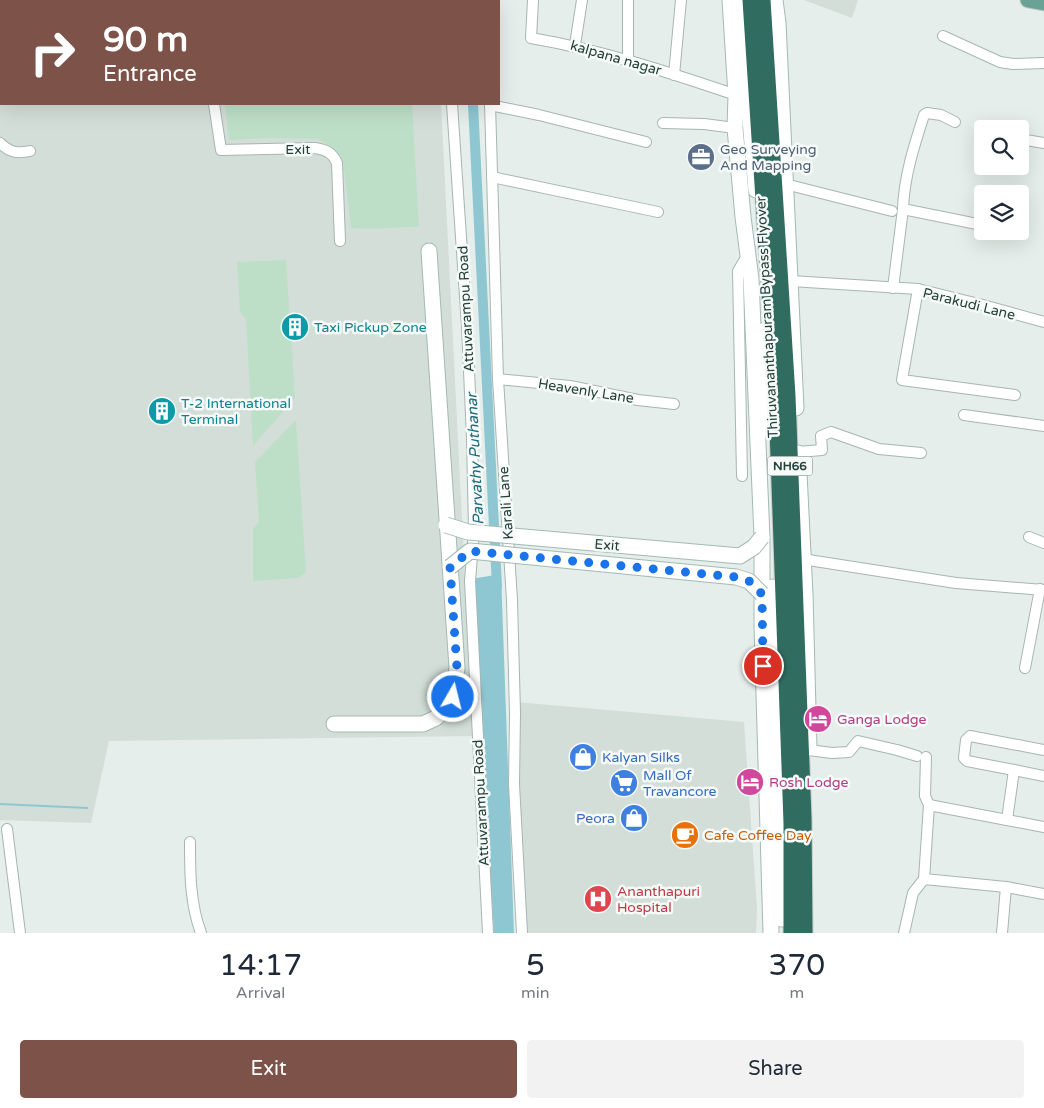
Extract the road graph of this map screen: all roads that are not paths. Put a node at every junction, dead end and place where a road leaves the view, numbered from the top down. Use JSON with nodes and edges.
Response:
{"nodes":[{"id":1,"x":534,"y":0,"type":"edge"},
{"id":2,"x":582,"y":0,"type":"edge"},
{"id":3,"x":628,"y":0,"type":"edge"},
{"id":4,"x":681,"y":0,"type":"edge"},
{"id":5,"x":730,"y":0,"type":"edge"},
{"id":6,"x":740,"y":0,"type":"edge"},
{"id":7,"x":750,"y":0,"type":"edge"},
{"id":8,"x":763,"y":0,"type":"edge"},
{"id":9,"x":775,"y":0,"type":"edge"},
{"id":10,"x":1028,"y":0,"type":"edge"},
{"id":11,"x":1044,"y":4,"type":"edge"},
{"id":12,"x":943,"y":36,"type":"dead end"},
{"id":13,"x":575,"y":45,"type":"junction"},
{"id":14,"x":628,"y":61,"type":"junction"},
{"id":15,"x":1044,"y":62,"type":"edge"},
{"id":16,"x":674,"y":75,"type":"junction"},
{"id":17,"x":736,"y":96,"type":"junction"},
{"id":18,"x":214,"y":105,"type":"edge"},
{"id":19,"x":452,"y":105,"type":"edge"},
{"id":20,"x":490,"y":105,"type":"edge"},
{"id":21,"x":494,"y":105,"type":"edge"},
{"id":22,"x":955,"y":122,"type":"dead end"},
{"id":23,"x":663,"y":123,"type":"dead end"},
{"id":24,"x":735,"y":128,"type":"junction"},
{"id":25,"x":1029,"y":140,"type":"edge"},
{"id":26,"x":646,"y":142,"type":"dead end"},
{"id":27,"x":0,"y":143,"type":"edge"},
{"id":28,"x":1044,"y":143,"type":"edge"},
{"id":29,"x":30,"y":151,"type":"dead end"},
{"id":30,"x":492,"y":177,"type":"junction"},
{"id":31,"x":785,"y":184,"type":"junction"},
{"id":32,"x":898,"y":210,"type":"junction"},
{"id":33,"x":658,"y":212,"type":"dead end"},
{"id":34,"x":974,"y":224,"type":"edge"},
{"id":35,"x":340,"y":241,"type":"dead end"},
{"id":36,"x":429,"y":251,"type":"dead end"},
{"id":37,"x":747,"y":256,"type":"junction"},
{"id":38,"x":791,"y":281,"type":"junction"},
{"id":39,"x":893,"y":288,"type":"junction"},
{"id":40,"x":918,"y":289,"type":"junction"},
{"id":41,"x":1044,"y":322,"type":"edge"},
{"id":42,"x":498,"y":379,"type":"junction"},
{"id":43,"x":1015,"y":395,"type":"dead end"},
{"id":44,"x":674,"y":404,"type":"dead end"},
{"id":45,"x":964,"y":415,"type":"dead end"},
{"id":46,"x":1044,"y":426,"type":"edge"},
{"id":47,"x":798,"y":452,"type":"junction"},
{"id":48,"x":921,"y":453,"type":"dead end"},
{"id":49,"x":742,"y":476,"type":"dead end"},
{"id":50,"x":446,"y":525,"type":"junction"},
{"id":51,"x":762,"y":537,"type":"junction"},
{"id":52,"x":1029,"y":537,"type":"dead end"},
{"id":53,"x":1044,"y":543,"type":"edge"},
{"id":54,"x":802,"y":559,"type":"junction"},
{"id":55,"x":450,"y":567,"type":"junction"},
{"id":56,"x":1042,"y":589,"type":"edge"},
{"id":57,"x":762,"y":594,"type":"junction"},
{"id":58,"x":1025,"y":668,"type":"dead end"},
{"id":59,"x":334,"y":724,"type":"dead end"},
{"id":60,"x":809,"y":750,"type":"junction"},
{"id":61,"x":1044,"y":750,"type":"edge"},
{"id":62,"x":1014,"y":770,"type":"junction"},
{"id":63,"x":1044,"y":776,"type":"edge"},
{"id":64,"x":929,"y":805,"type":"junction"},
{"id":65,"x":1007,"y":820,"type":"junction"},
{"id":66,"x":1044,"y":827,"type":"edge"},
{"id":67,"x":7,"y":829,"type":"dead end"},
{"id":68,"x":190,"y":842,"type":"dead end"},
{"id":69,"x":924,"y":879,"type":"junction"},
{"id":70,"x":1006,"y":887,"type":"junction"},
{"id":71,"x":1044,"y":894,"type":"edge"},
{"id":72,"x":20,"y":933,"type":"edge"},
{"id":73,"x":201,"y":933,"type":"edge"},
{"id":74,"x":488,"y":933,"type":"edge"},
{"id":75,"x":522,"y":933,"type":"edge"},
{"id":76,"x":771,"y":933,"type":"edge"},
{"id":77,"x":781,"y":933,"type":"edge"},
{"id":78,"x":791,"y":933,"type":"edge"},
{"id":79,"x":805,"y":933,"type":"edge"},
{"id":80,"x":812,"y":933,"type":"edge"},
{"id":81,"x":904,"y":933,"type":"edge"},
{"id":82,"x":1002,"y":933,"type":"edge"}],
"edges":[{"from":1,"to":13,"type":"street","name":"kalpana nagar"},
{"from":2,"to":13,"type":"street"},
{"from":3,"to":14,"type":"street"},
{"from":4,"to":16,"type":"street"},
{"from":5,"to":17,"type":"street"},
{"from":6,"to":77,"type":"street"},
{"from":7,"to":78,"type":"highway","name":"Thiruvananthapuram Bypass Flyover","number":"NH66"},
{"from":8,"to":79,"type":"highway","name":"Thiruvananthapuram Bypass Flyover","number":"NH66"},
{"from":9,"to":31,"type":"street"},
{"from":10,"to":11,"type":"main road"},
{"from":12,"to":15,"type":"street"},
{"from":13,"to":14,"type":"street","name":"kalpana nagar"},
{"from":14,"to":16,"type":"street","name":"kalpana nagar"},
{"from":16,"to":17,"type":"street","name":"kalpana nagar"},
{"from":17,"to":24,"type":"street"},
{"from":18,"to":35,"type":"street","name":"Exit"},
{"from":19,"to":74,"type":"street","name":"Attuvarampu Road"},
{"from":20,"to":30,"type":"street","name":"Karali Lane"},
{"from":21,"to":26,"type":"street"},
{"from":22,"to":32,"type":"street"},
{"from":23,"to":24,"type":"street"},
{"from":24,"to":37,"type":"street"},
{"from":25,"to":28,"type":"street"},
{"from":27,"to":29,"type":"street"},
{"from":30,"to":33,"type":"street"},
{"from":30,"to":42,"type":"street","name":"Karali Lane"},
{"from":31,"to":32,"type":"street"},
{"from":31,"to":38,"type":"street"},
{"from":32,"to":34,"type":"street"},
{"from":32,"to":39,"type":"street"},
{"from":36,"to":50,"type":"street"},
{"from":37,"to":49,"type":"street"},
{"from":37,"to":51,"type":"street"},
{"from":38,"to":39,"type":"street"},
{"from":38,"to":47,"type":"street"},
{"from":39,"to":40,"type":"street"},
{"from":40,"to":41,"type":"street","name":"Parakudi Lane"},
{"from":40,"to":43,"type":"street","name":"Parakudi Lane"},
{"from":42,"to":44,"type":"street","name":"Heavenly Lane"},
{"from":42,"to":75,"type":"street","name":"Karali Lane"},
{"from":45,"to":46,"type":"street"},
{"from":47,"to":48,"type":"street"},
{"from":47,"to":54,"type":"street"},
{"from":50,"to":51,"type":"street","name":"Exit","bridge":true},
{"from":50,"to":55,"type":"street"},
{"from":51,"to":57,"type":"street"},
{"from":52,"to":53,"type":"street"},
{"from":54,"to":56,"type":"street"},
{"from":54,"to":60,"type":"street"},
{"from":55,"to":57,"type":"street","bridge":true},
{"from":55,"to":59,"type":"street"},
{"from":56,"to":58,"type":"street"},
{"from":57,"to":76,"type":"street"},
{"from":60,"to":64,"type":"street"},
{"from":60,"to":80,"type":"street"},
{"from":61,"to":62,"type":"street"},
{"from":62,"to":63,"type":"street"},
{"from":62,"to":65,"type":"street"},
{"from":64,"to":65,"type":"street"},
{"from":64,"to":69,"type":"street"},
{"from":65,"to":66,"type":"street"},
{"from":67,"to":72,"type":"street"},
{"from":68,"to":73,"type":"street"},
{"from":69,"to":70,"type":"street"},
{"from":69,"to":81,"type":"street"},
{"from":70,"to":71,"type":"street"},
{"from":70,"to":82,"type":"street"}]}
